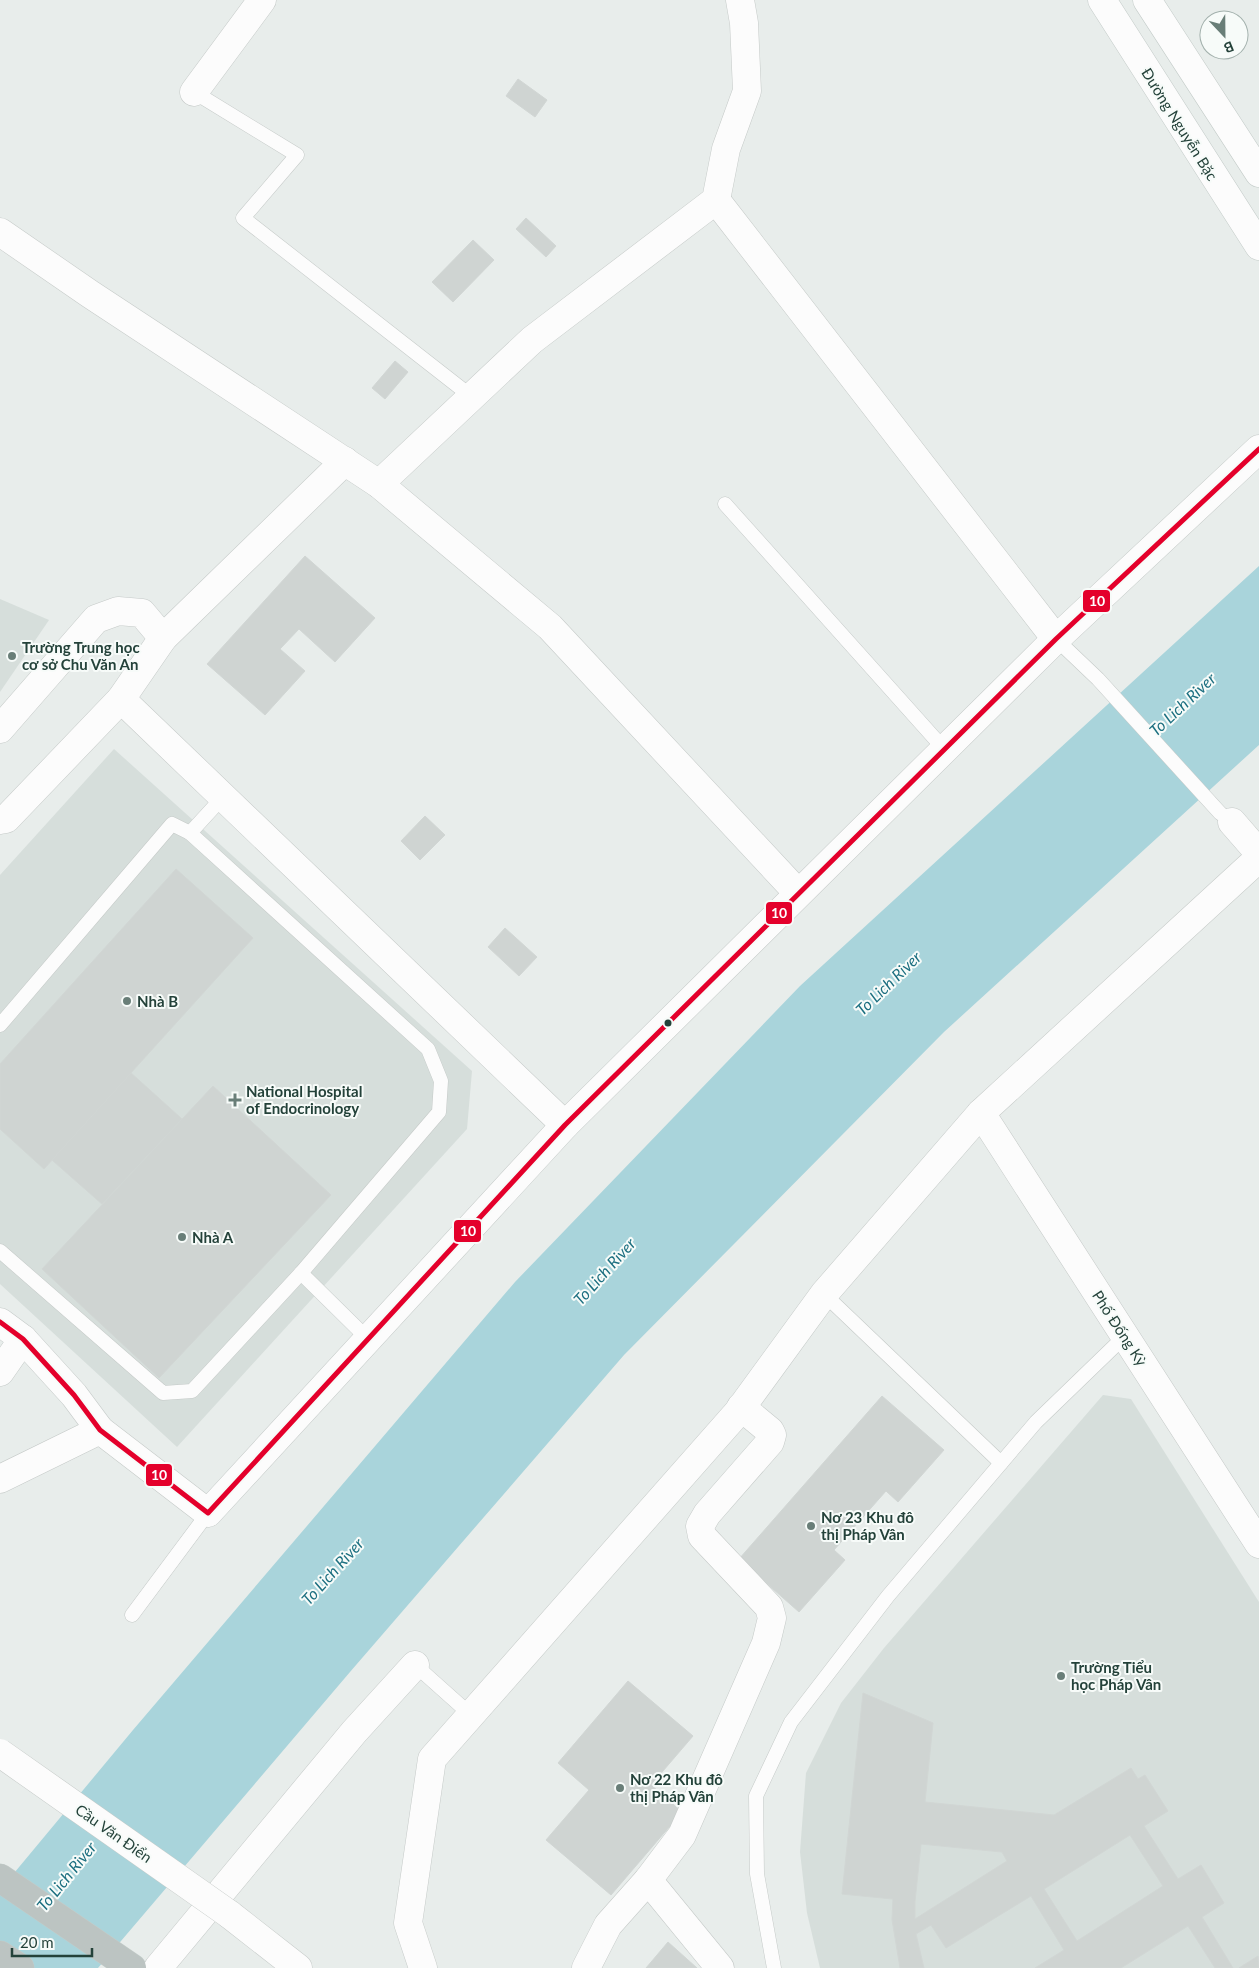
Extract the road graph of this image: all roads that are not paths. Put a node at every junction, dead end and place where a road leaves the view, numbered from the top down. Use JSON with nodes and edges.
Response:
{"nodes":[{"id":1,"x":262,"y":0,"type":"edge"},
{"id":2,"x":740,"y":0,"type":"edge"},
{"id":3,"x":1102,"y":0,"type":"edge"},
{"id":4,"x":1147,"y":0,"type":"edge"},
{"id":5,"x":194,"y":92,"type":"joint"},
{"id":6,"x":1259,"y":173,"type":"edge"},
{"id":7,"x":716,"y":200,"type":"junction"},
{"id":8,"x":0,"y":232,"type":"edge"},
{"id":9,"x":1259,"y":246,"type":"edge"},
{"id":10,"x":472,"y":397,"type":"junction"},
{"id":11,"x":1259,"y":449,"type":"edge"},
{"id":12,"x":344,"y":461,"type":"junction"},
{"id":13,"x":379,"y":484,"type":"junction"},
{"id":14,"x":725,"y":504,"type":"dead end"},
{"id":15,"x":163,"y":638,"type":"junction"},
{"id":16,"x":1056,"y":639,"type":"junction"},
{"id":17,"x":121,"y":698,"type":"junction"},
{"id":18,"x":0,"y":729,"type":"edge"},
{"id":19,"x":945,"y":750,"type":"junction"},
{"id":20,"x":223,"y":797,"type":"junction"},
{"id":21,"x":1226,"y":817,"type":"joint"},
{"id":22,"x":0,"y":820,"type":"edge"},
{"id":23,"x":190,"y":834,"type":"junction"},
{"id":24,"x":1259,"y":853,"type":"edge"},
{"id":25,"x":1259,"y":858,"type":"edge"},
{"id":26,"x":798,"y":893,"type":"junction"},
{"id":27,"x":0,"y":1025,"type":"edge"},
{"id":28,"x":981,"y":1113,"type":"junction"},
{"id":29,"x":565,"y":1125,"type":"junction"},
{"id":30,"x":0,"y":1251,"type":"edge"},
{"id":31,"x":301,"y":1273,"type":"junction"},
{"id":32,"x":824,"y":1294,"type":"junction"},
{"id":33,"x":0,"y":1322,"type":"edge"},
{"id":34,"x":1125,"y":1336,"type":"junction"},
{"id":35,"x":23,"y":1339,"type":"junction"},
{"id":36,"x":368,"y":1339,"type":"junction"},
{"id":37,"x":0,"y":1372,"type":"edge"},
{"id":38,"x":741,"y":1408,"type":"junction"},
{"id":39,"x":100,"y":1430,"type":"junction"},
{"id":40,"x":1001,"y":1463,"type":"junction"},
{"id":41,"x":0,"y":1479,"type":"edge"},
{"id":42,"x":208,"y":1513,"type":"junction"},
{"id":43,"x":1256,"y":1530,"type":"edge"},
{"id":44,"x":132,"y":1614,"type":"dead end"},
{"id":45,"x":415,"y":1666,"type":"joint"},
{"id":46,"x":471,"y":1715,"type":"junction"},
{"id":47,"x":0,"y":1753,"type":"edge"},
{"id":48,"x":0,"y":1878,"type":"edge"},
{"id":49,"x":648,"y":1880,"type":"junction"},
{"id":50,"x":0,"y":1955,"type":"edge"},
{"id":51,"x":20,"y":1968,"type":"edge"},
{"id":52,"x":132,"y":1968,"type":"edge"},
{"id":53,"x":158,"y":1968,"type":"edge"},
{"id":54,"x":298,"y":1968,"type":"edge"},
{"id":55,"x":423,"y":1968,"type":"edge"},
{"id":56,"x":586,"y":1968,"type":"edge"},
{"id":57,"x":720,"y":1968,"type":"edge"},
{"id":58,"x":774,"y":1968,"type":"edge"}],
"edges":[{"from":1,"to":5,"type":"street"},
{"from":2,"to":7,"type":"street"},
{"from":3,"to":9,"type":"street","name":"Đường Nguyễn Bặc"},
{"from":4,"to":6,"type":"street"},
{"from":5,"to":10,"type":"lane"},
{"from":7,"to":10,"type":"street"},
{"from":7,"to":16,"type":"street"},
{"from":8,"to":12,"type":"street"},
{"from":10,"to":13,"type":"street"},
{"from":11,"to":16,"type":"street"},
{"from":12,"to":13,"type":"street"},
{"from":12,"to":15,"type":"street"},
{"from":13,"to":26,"type":"street"},
{"from":14,"to":19,"type":"lane"},
{"from":15,"to":17,"type":"street"},
{"from":15,"to":18,"type":"street"},
{"from":16,"to":19,"type":"street"},
{"from":16,"to":21,"type":"lane"},
{"from":17,"to":20,"type":"street"},
{"from":17,"to":22,"type":"street"},
{"from":19,"to":26,"type":"street"},
{"from":20,"to":23,"type":"lane"},
{"from":20,"to":29,"type":"street"},
{"from":21,"to":24,"type":"street"},
{"from":23,"to":27,"type":"lane"},
{"from":23,"to":31,"type":"lane"},
{"from":25,"to":28,"type":"street"},
{"from":26,"to":29,"type":"street"},
{"from":28,"to":32,"type":"street"},
{"from":28,"to":34,"type":"street","name":"Phố Đống Kỳ"},
{"from":29,"to":36,"type":"street"},
{"from":30,"to":31,"type":"lane"},
{"from":31,"to":36,"type":"lane"},
{"from":32,"to":38,"type":"street"},
{"from":32,"to":40,"type":"lane"},
{"from":33,"to":35,"type":"street"},
{"from":34,"to":40,"type":"lane"},
{"from":34,"to":43,"type":"street","name":"Phố Đống Kỳ"},
{"from":35,"to":37,"type":"street"},
{"from":35,"to":39,"type":"street"},
{"from":36,"to":42,"type":"street"},
{"from":38,"to":46,"type":"street"},
{"from":38,"to":49,"type":"street"},
{"from":39,"to":41,"type":"street"},
{"from":39,"to":42,"type":"street"},
{"from":40,"to":58,"type":"lane"},
{"from":42,"to":44,"type":"lane"},
{"from":45,"to":46,"type":"lane"},
{"from":45,"to":53,"type":"street"},
{"from":46,"to":55,"type":"street"},
{"from":47,"to":54,"type":"street","name":"Cầu Văn Điển","bridge":true},
{"from":48,"to":52,"type":"highway"},
{"from":49,"to":56,"type":"street"},
{"from":49,"to":57,"type":"street"},
{"from":50,"to":51,"type":"highway"}]}
